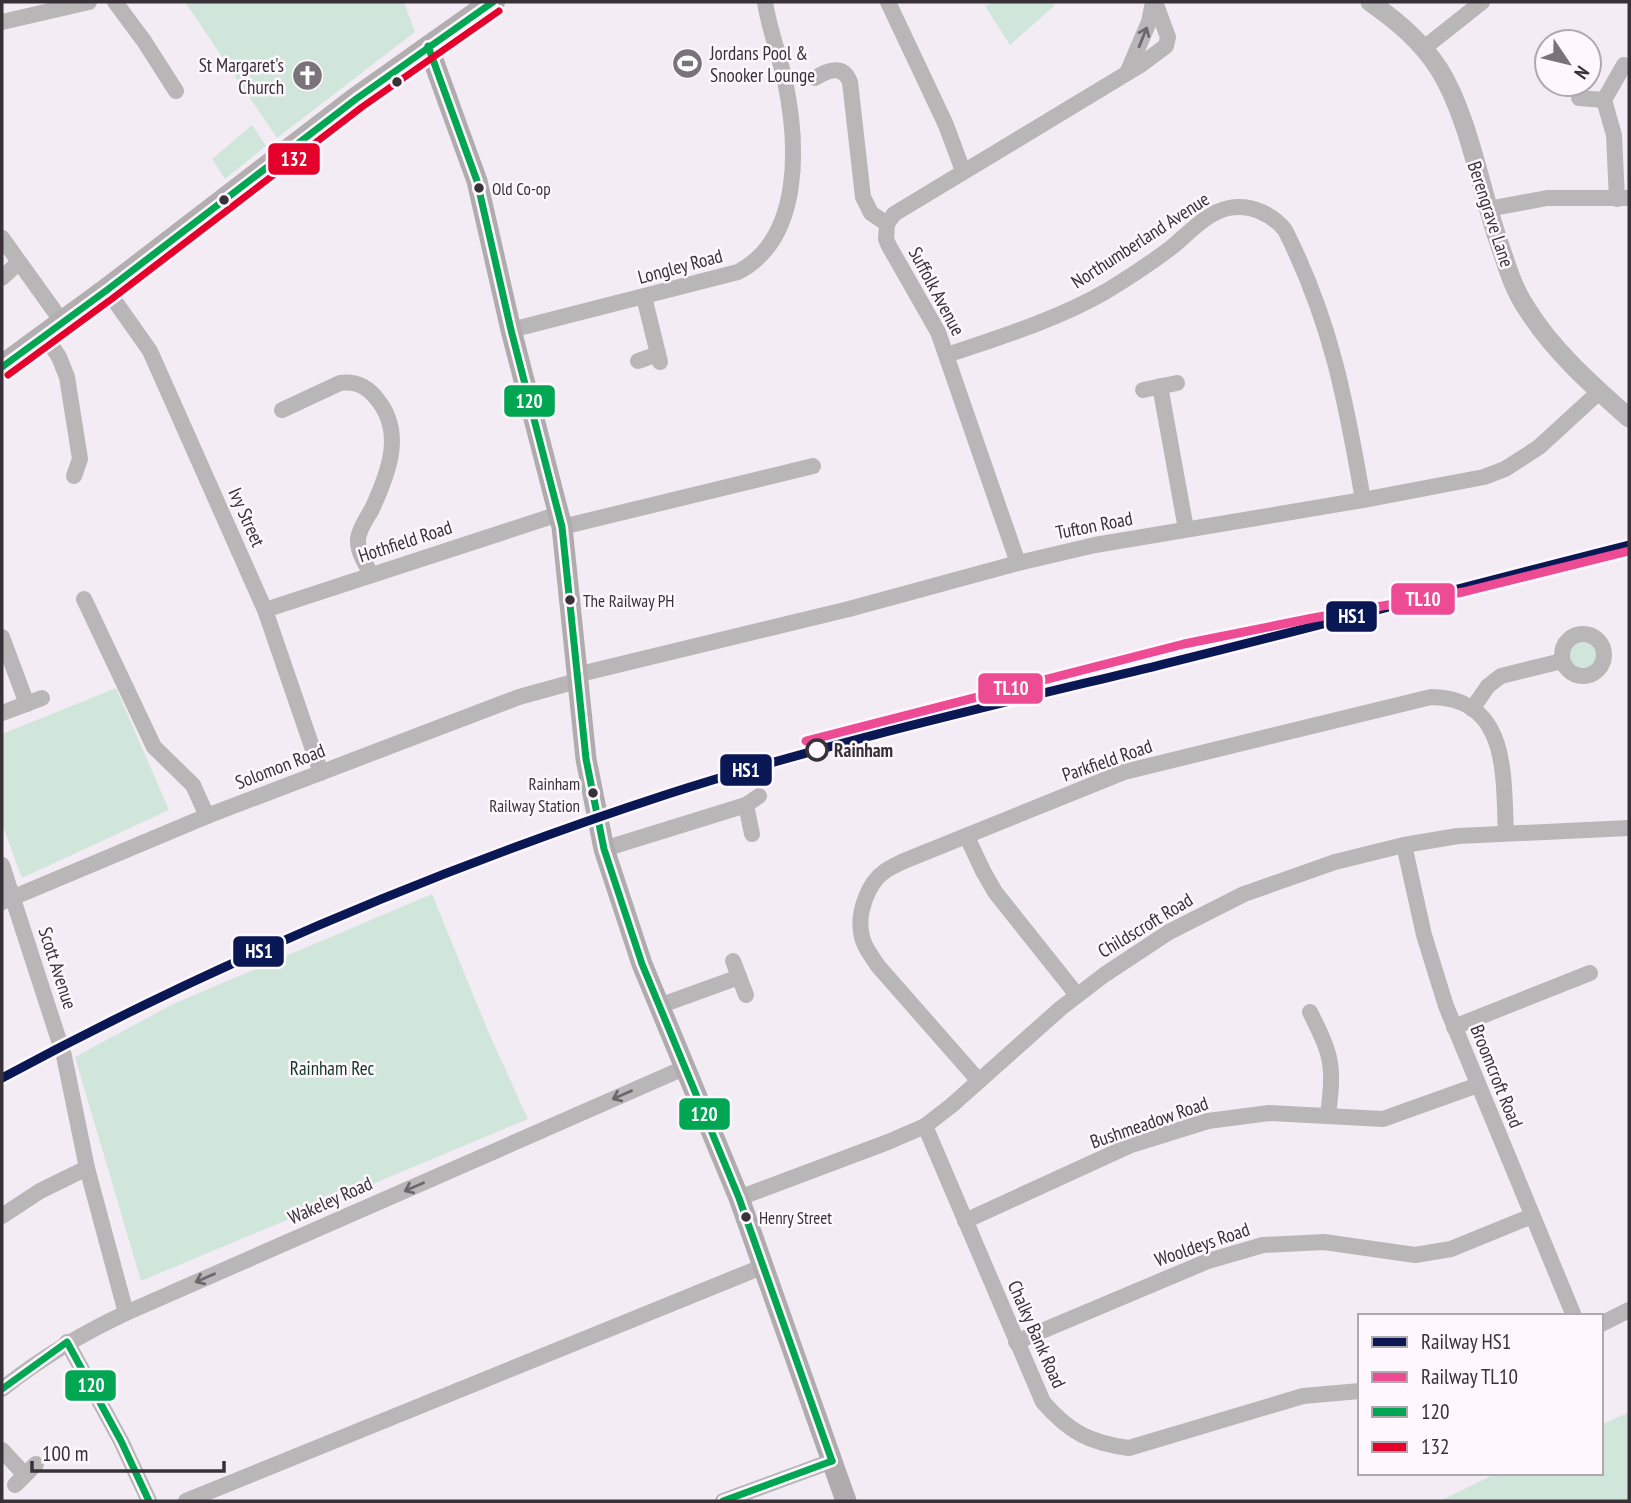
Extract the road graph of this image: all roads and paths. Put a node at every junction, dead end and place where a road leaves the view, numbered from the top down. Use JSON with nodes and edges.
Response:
{"nodes":[{"id":1,"x":89,"y":2,"type":"edge"},
{"id":2,"x":115,"y":2,"type":"edge"},
{"id":3,"x":493,"y":2,"type":"edge"},
{"id":4,"x":765,"y":2,"type":"edge"},
{"id":5,"x":888,"y":2,"type":"edge"},
{"id":6,"x":1154,"y":2,"type":"edge"},
{"id":7,"x":1370,"y":2,"type":"edge"},
{"id":8,"x":1482,"y":2,"type":"edge"},
{"id":9,"x":2,"y":22,"type":"edge"},
{"id":10,"x":428,"y":46,"type":"junction"},
{"id":11,"x":1424,"y":48,"type":"junction"},
{"id":12,"x":1624,"y":65,"type":"dead end"},
{"id":13,"x":1128,"y":71,"type":"junction"},
{"id":14,"x":816,"y":78,"type":"dead end"},
{"id":15,"x":176,"y":91,"type":"dead end"},
{"id":16,"x":1579,"y":98,"type":"dead end"},
{"id":17,"x":1604,"y":100,"type":"junction"},
{"id":18,"x":963,"y":171,"type":"junction"},
{"id":19,"x":1623,"y":199,"type":"edge"},
{"id":20,"x":1488,"y":209,"type":"junction"},
{"id":21,"x":887,"y":224,"type":"junction"},
{"id":22,"x":2,"y":238,"type":"edge"},
{"id":23,"x":18,"y":263,"type":"junction"},
{"id":24,"x":2,"y":278,"type":"edge"},
{"id":25,"x":107,"y":290,"type":"junction"},
{"id":26,"x":644,"y":297,"type":"junction"},
{"id":27,"x":54,"y":329,"type":"junction"},
{"id":28,"x":511,"y":330,"type":"junction"},
{"id":29,"x":947,"y":355,"type":"junction"},
{"id":30,"x":638,"y":361,"type":"dead end"},
{"id":31,"x":2,"y":368,"type":"edge"},
{"id":32,"x":1177,"y":383,"type":"dead end"},
{"id":33,"x":1160,"y":386,"type":"junction"},
{"id":34,"x":1143,"y":390,"type":"dead end"},
{"id":35,"x":1599,"y":392,"type":"junction"},
{"id":36,"x":282,"y":410,"type":"dead end"},
{"id":37,"x":1629,"y":418,"type":"edge"},
{"id":38,"x":813,"y":466,"type":"dead end"},
{"id":39,"x":74,"y":476,"type":"dead end"},
{"id":40,"x":1363,"y":500,"type":"junction"},
{"id":41,"x":560,"y":520,"type":"junction"},
{"id":42,"x":1186,"y":529,"type":"junction"},
{"id":43,"x":1018,"y":563,"type":"junction"},
{"id":44,"x":371,"y":574,"type":"junction"},
{"id":45,"x":84,"y":598,"type":"dead end"},
{"id":46,"x":265,"y":610,"type":"junction"},
{"id":47,"x":111,"y":616,"type":"dead end"},
{"id":48,"x":94,"y":621,"type":"junction"},
{"id":49,"x":7,"y":641,"type":"edge"},
{"id":50,"x":1562,"y":661,"type":"dead end"},
{"id":51,"x":577,"y":678,"type":"junction"},
{"id":52,"x":1472,"y":709,"type":"junction"},
{"id":53,"x":2,"y":713,"type":"edge"},
{"id":54,"x":321,"y":773,"type":"junction"},
{"id":55,"x":207,"y":816,"type":"junction"},
{"id":56,"x":1629,"y":828,"type":"edge"},
{"id":57,"x":1506,"y":833,"type":"junction"},
{"id":58,"x":752,"y":834,"type":"dead end"},
{"id":59,"x":967,"y":837,"type":"junction"},
{"id":60,"x":1404,"y":845,"type":"junction"},
{"id":61,"x":604,"y":849,"type":"junction"},
{"id":62,"x":2,"y":864,"type":"edge"},
{"id":63,"x":8,"y":900,"type":"edge"},
{"id":64,"x":733,"y":961,"type":"dead end"},
{"id":65,"x":1591,"y":974,"type":"dead end"},
{"id":66,"x":739,"y":977,"type":"junction"},
{"id":67,"x":746,"y":995,"type":"dead end"},
{"id":68,"x":1077,"y":995,"type":"junction"},
{"id":69,"x":659,"y":1006,"type":"junction"},
{"id":70,"x":1312,"y":1010,"type":"dead end"},
{"id":71,"x":1454,"y":1027,"type":"junction"},
{"id":72,"x":684,"y":1068,"type":"junction"},
{"id":73,"x":978,"y":1081,"type":"junction"},
{"id":74,"x":1478,"y":1085,"type":"junction"},
{"id":75,"x":1328,"y":1115,"type":"junction"},
{"id":76,"x":925,"y":1126,"type":"junction"},
{"id":77,"x":87,"y":1168,"type":"junction"},
{"id":78,"x":740,"y":1198,"type":"junction"},
{"id":79,"x":2,"y":1216,"type":"edge"},
{"id":80,"x":1532,"y":1216,"type":"junction"},
{"id":81,"x":965,"y":1221,"type":"junction"},
{"id":82,"x":764,"y":1266,"type":"junction"},
{"id":83,"x":1629,"y":1310,"type":"edge"},
{"id":84,"x":126,"y":1313,"type":"junction"},
{"id":85,"x":1573,"y":1314,"type":"edge"},
{"id":86,"x":1603,"y":1323,"type":"edge"},
{"id":87,"x":68,"y":1342,"type":"junction"},
{"id":88,"x":1016,"y":1342,"type":"junction"},
{"id":89,"x":2,"y":1389,"type":"edge"},
{"id":90,"x":1358,"y":1391,"type":"edge"},
{"id":91,"x":2,"y":1450,"type":"edge"},
{"id":92,"x":832,"y":1461,"type":"junction"},
{"id":93,"x":26,"y":1474,"type":"dead end"},
{"id":94,"x":149,"y":1501,"type":"edge"},
{"id":95,"x":186,"y":1501,"type":"edge"},
{"id":96,"x":723,"y":1501,"type":"edge"},
{"id":97,"x":846,"y":1501,"type":"edge"}],
"edges":[{"from":1,"to":9,"type":"street"},
{"from":2,"to":15,"type":"street"},
{"from":3,"to":10,"type":"main road"},
{"from":4,"to":26,"type":"street","name":"Longley Road"},
{"from":5,"to":18,"type":"street"},
{"from":13,"to":6,"type":"street","one_way":true},
{"from":6,"to":13,"type":"street"},
{"from":7,"to":11,"type":"street","name":"Berengrave Lane"},
{"from":8,"to":11,"type":"street"},
{"from":10,"to":25,"type":"main road"},
{"from":10,"to":28,"type":"main road"},
{"from":11,"to":20,"type":"street","name":"Berengrave Lane"},
{"from":12,"to":17,"type":"street"},
{"from":13,"to":18,"type":"street"},
{"from":14,"to":21,"type":"street","name":"Suffolk Avenue"},
{"from":16,"to":17,"type":"street"},
{"from":17,"to":19,"type":"street"},
{"from":18,"to":21,"type":"street"},
{"from":19,"to":20,"type":"street"},
{"from":20,"to":35,"type":"street","name":"Berengrave Lane"},
{"from":21,"to":29,"type":"street","name":"Suffolk Avenue"},
{"from":22,"to":23,"type":"street"},
{"from":23,"to":24,"type":"street"},
{"from":23,"to":27,"type":"street"},
{"from":25,"to":27,"type":"main road"},
{"from":25,"to":46,"type":"street","name":"Ivy Street"},
{"from":26,"to":28,"type":"street","name":"Longley Road"},
{"from":26,"to":30,"type":"street"},
{"from":27,"to":31,"type":"main road"},
{"from":27,"to":39,"type":"street"},
{"from":28,"to":41,"type":"main road"},
{"from":29,"to":40,"type":"street","name":"Northumberland Avenue"},
{"from":29,"to":43,"type":"street","name":"Suffolk Avenue"},
{"from":32,"to":33,"type":"street"},
{"from":33,"to":34,"type":"street"},
{"from":33,"to":42,"type":"street"},
{"from":35,"to":37,"type":"street","name":"Berengrave Lane"},
{"from":35,"to":40,"type":"street","name":"Tufton Road"},
{"from":36,"to":44,"type":"street"},
{"from":38,"to":41,"type":"street","name":"Hothfield Road"},
{"from":40,"to":42,"type":"street","name":"Tufton Road"},
{"from":41,"to":44,"type":"street","name":"Hothfield Road"},
{"from":41,"to":51,"type":"main road"},
{"from":42,"to":43,"type":"street","name":"Tufton Road"},
{"from":43,"to":51,"type":"street","name":"Tufton Road"},
{"from":44,"to":46,"type":"street","name":"Hothfield Road"},
{"from":45,"to":48,"type":"street"},
{"from":46,"to":54,"type":"street","name":"Ivy Street"},
{"from":47,"to":48,"type":"street"},
{"from":48,"to":55,"type":"street"},
{"from":49,"to":53,"type":"street"},
{"from":50,"to":52,"type":"street"},
{"from":51,"to":54,"type":"street","name":"Solomon Road"},
{"from":51,"to":61,"type":"main road"},
{"from":52,"to":57,"type":"street"},
{"from":52,"to":59,"type":"street","name":"Parkfield Road"},
{"from":54,"to":55,"type":"street","name":"Solomon Road"},
{"from":55,"to":63,"type":"street","name":"Solomon Road"},
{"from":56,"to":57,"type":"street","name":"Childscroft Road"},
{"from":57,"to":60,"type":"street","name":"Childscroft Road"},
{"from":58,"to":61,"type":"street"},
{"from":59,"to":68,"type":"street"},
{"from":59,"to":73,"type":"street","name":"Parkfield Road"},
{"from":60,"to":68,"type":"street","name":"Childscroft Road"},
{"from":60,"to":71,"type":"street","name":"Broomcroft Road"},
{"from":61,"to":69,"type":"main road"},
{"from":62,"to":63,"type":"street","name":"Scott Avenue"},
{"from":63,"to":77,"type":"street","name":"Scott Avenue"},
{"from":64,"to":66,"type":"street"},
{"from":65,"to":71,"type":"street"},
{"from":66,"to":67,"type":"street"},
{"from":66,"to":69,"type":"street"},
{"from":68,"to":73,"type":"street","name":"Childscroft Road"},
{"from":69,"to":72,"type":"main road"},
{"from":70,"to":75,"type":"street"},
{"from":71,"to":74,"type":"street","name":"Broomcroft Road"},
{"from":72,"to":78,"type":"main road"},
{"from":72,"to":84,"type":"street","name":"Wakeley Road","one_way":true},
{"from":73,"to":76,"type":"street","name":"Childscroft Road"},
{"from":74,"to":75,"type":"street","name":"Bushmeadow Road"},
{"from":74,"to":80,"type":"street","name":"Broomcroft Road"},
{"from":75,"to":81,"type":"street","name":"Bushmeadow Road"},
{"from":76,"to":78,"type":"street","name":"Childscroft Road"},
{"from":76,"to":81,"type":"street","name":"Chalky Bank Road"},
{"from":77,"to":79,"type":"street"},
{"from":77,"to":84,"type":"street","name":"Scott Avenue"},
{"from":78,"to":82,"type":"main road"},
{"from":80,"to":85,"type":"street","name":"Broomcroft Road"},
{"from":80,"to":88,"type":"street","name":"Wooldeys Road"},
{"from":81,"to":88,"type":"street","name":"Chalky Bank Road"},
{"from":82,"to":92,"type":"main road"},
{"from":82,"to":95,"type":"street"},
{"from":83,"to":86,"type":"street"},
{"from":84,"to":87,"type":"street","name":"Wakeley Road"},
{"from":87,"to":89,"type":"street","name":"Wakeley Road"},
{"from":87,"to":94,"type":"street"},
{"from":88,"to":90,"type":"street","name":"Chalky Bank Road"},
{"from":91,"to":93,"type":"street"},
{"from":92,"to":96,"type":"street"},
{"from":92,"to":97,"type":"main road"}]}
